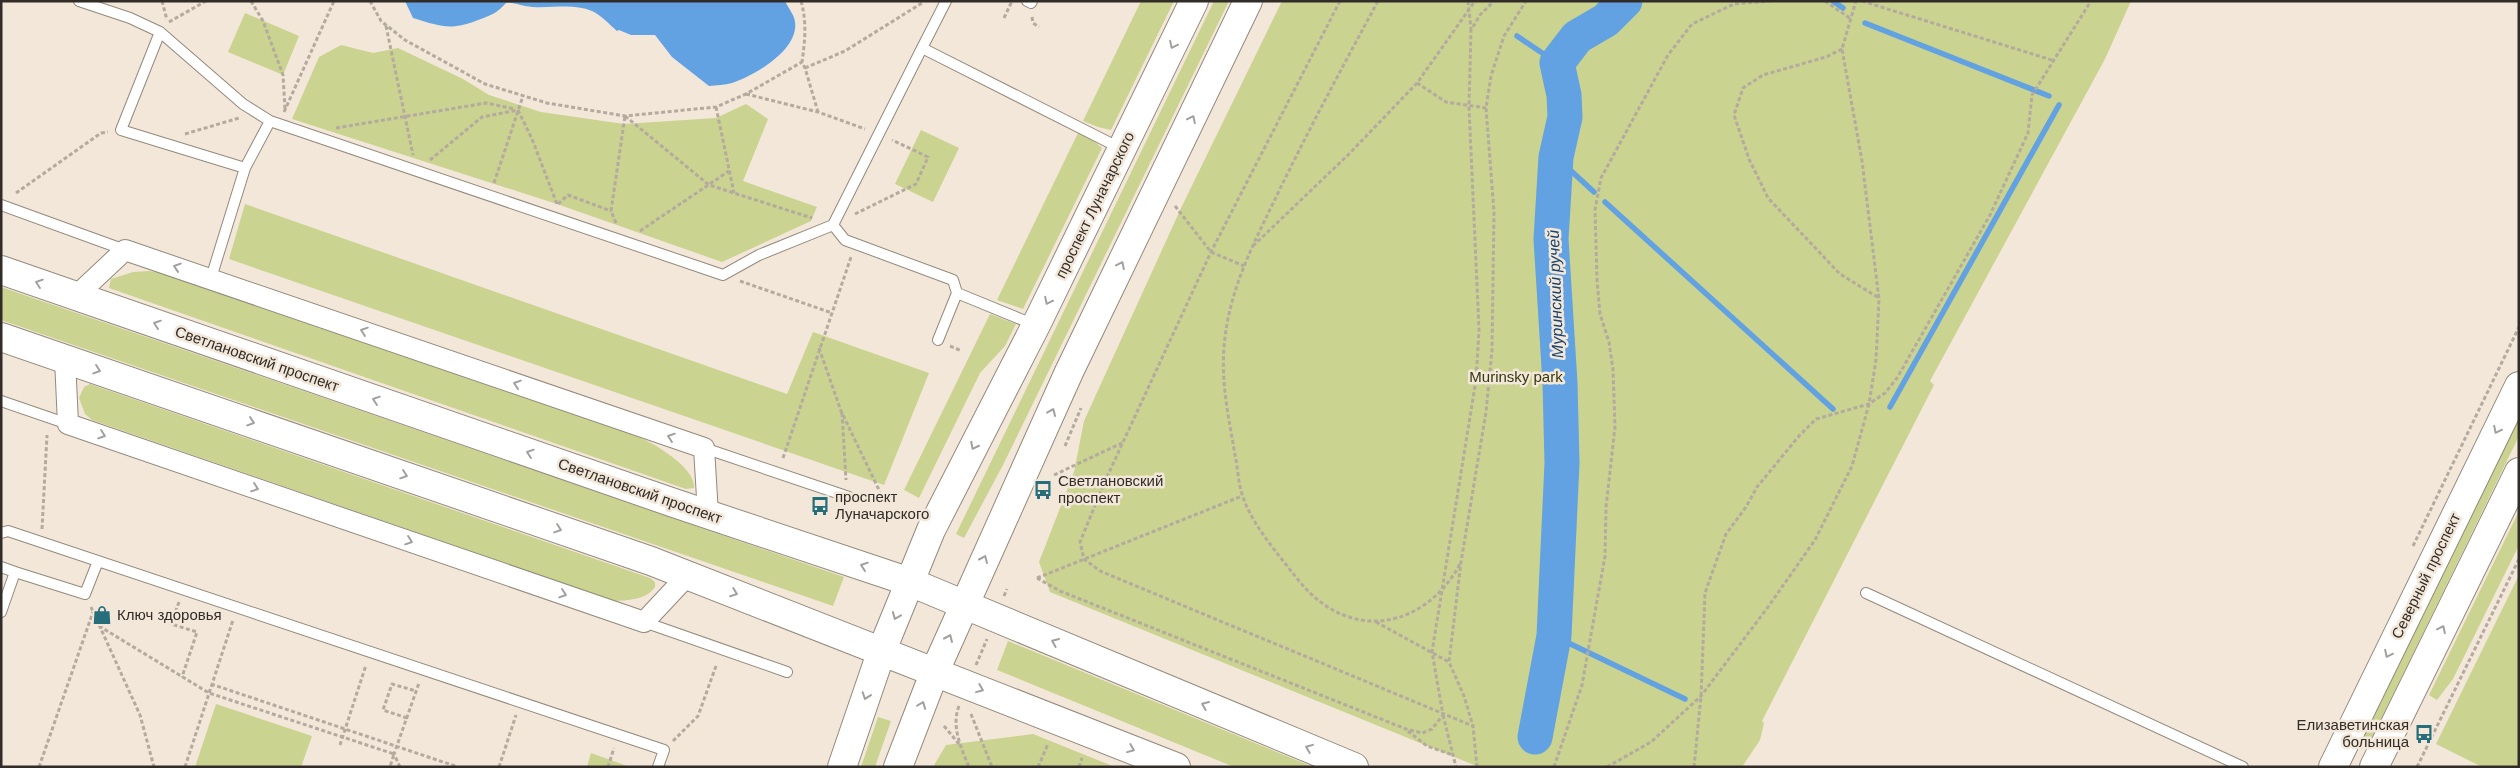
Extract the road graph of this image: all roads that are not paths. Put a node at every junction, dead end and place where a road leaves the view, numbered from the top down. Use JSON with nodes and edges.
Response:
{"nodes":[{"id":1,"x":79,"y":1,"type":"edge"},
{"id":2,"x":946,"y":1,"type":"edge"},
{"id":3,"x":1027,"y":1,"type":"edge"},
{"id":4,"x":1032,"y":1,"type":"edge"},
{"id":5,"x":1194,"y":1,"type":"edge"},
{"id":6,"x":1248,"y":1,"type":"edge"},
{"id":7,"x":160,"y":32,"type":"junction"},
{"id":8,"x":922,"y":48,"type":"junction"},
{"id":9,"x":274,"y":123,"type":"junction"},
{"id":10,"x":1122,"y":149,"type":"junction"},
{"id":11,"x":244,"y":168,"type":"junction"},
{"id":12,"x":1,"y":205,"type":"edge"},
{"id":13,"x":833,"y":225,"type":"junction"},
{"id":14,"x":124,"y":250,"type":"junction"},
{"id":15,"x":1,"y":270,"type":"edge"},
{"id":16,"x":211,"y":278,"type":"junction"},
{"id":17,"x":957,"y":293,"type":"junction"},
{"id":18,"x":76,"y":296,"type":"junction"},
{"id":19,"x":1036,"y":326,"type":"junction"},
{"id":20,"x":1,"y":337,"type":"edge"},
{"id":21,"x":938,"y":340,"type":"dead end"},
{"id":22,"x":65,"y":359,"type":"junction"},
{"id":23,"x":2519,"y":386,"type":"edge"},
{"id":24,"x":1,"y":401,"type":"edge"},
{"id":25,"x":68,"y":424,"type":"junction"},
{"id":26,"x":704,"y":448,"type":"junction"},
{"id":27,"x":2519,"y":472,"type":"edge"},
{"id":28,"x":848,"y":497,"type":"dead end"},
{"id":29,"x":708,"y":514,"type":"junction"},
{"id":30,"x":1,"y":533,"type":"edge"},
{"id":31,"x":98,"y":561,"type":"junction"},
{"id":32,"x":1,"y":567,"type":"edge"},
{"id":33,"x":16,"y":572,"type":"junction"},
{"id":34,"x":688,"y":575,"type":"junction"},
{"id":35,"x":910,"y":582,"type":"junction"},
{"id":36,"x":1866,"y":593,"type":"dead end"},
{"id":37,"x":964,"y":604,"type":"junction"},
{"id":38,"x":1,"y":612,"type":"edge"},
{"id":39,"x":644,"y":622,"type":"junction"},
{"id":40,"x":882,"y":650,"type":"junction"},
{"id":41,"x":934,"y":671,"type":"junction"},
{"id":42,"x":787,"y":672,"type":"dead end"},
{"id":43,"x":658,"y":767,"type":"edge"},
{"id":44,"x":842,"y":767,"type":"edge"},
{"id":45,"x":898,"y":767,"type":"edge"},
{"id":46,"x":1176,"y":767,"type":"edge"},
{"id":47,"x":1354,"y":767,"type":"edge"},
{"id":48,"x":2243,"y":767,"type":"edge"},
{"id":49,"x":2333,"y":767,"type":"edge"},
{"id":50,"x":2374,"y":767,"type":"edge"}],
"edges":[{"from":1,"to":7,"type":"lane"},
{"from":2,"to":8,"type":"lane"},
{"from":3,"to":4,"type":"lane"},
{"from":5,"to":10,"type":"main road","name":"проспект Луначарского","one_way":true},
{"from":37,"to":6,"type":"main road","one_way":true},
{"from":7,"to":9,"type":"lane"},
{"from":7,"to":11,"type":"lane"},
{"from":8,"to":10,"type":"lane"},
{"from":8,"to":13,"type":"lane"},
{"from":9,"to":11,"type":"lane"},
{"from":9,"to":13,"type":"lane"},
{"from":10,"to":19,"type":"main road","name":"проспект Луначарского","one_way":true},
{"from":11,"to":16,"type":"lane"},
{"from":12,"to":14,"type":"lane"},
{"from":13,"to":17,"type":"lane"},
{"from":16,"to":14,"type":"street","one_way":true},
{"from":14,"to":18,"type":"street"},
{"from":18,"to":15,"type":"main road","name":"Светлановский проспект","one_way":true},
{"from":26,"to":16,"type":"street","one_way":true},
{"from":17,"to":19,"type":"lane"},
{"from":17,"to":21,"type":"lane"},
{"from":29,"to":18,"type":"main road","name":"Светлановский проспект","one_way":true},
{"from":19,"to":35,"type":"main road","name":"проспект Луначарского","one_way":true},
{"from":20,"to":22,"type":"main road"},
{"from":22,"to":25,"type":"street"},
{"from":22,"to":34,"type":"main road","one_way":true},
{"from":23,"to":49,"type":"main road","name":"Северный проспект","one_way":true},
{"from":24,"to":25,"type":"lane"},
{"from":25,"to":39,"type":"street","one_way":true},
{"from":26,"to":28,"type":"lane"},
{"from":26,"to":29,"type":"street"},
{"from":50,"to":27,"type":"main road","one_way":true},
{"from":35,"to":29,"type":"main road","name":"Светлановский проспект","one_way":true},
{"from":30,"to":31,"type":"lane"},
{"from":31,"to":33,"type":"lane"},
{"from":31,"to":43,"type":"lane"},
{"from":32,"to":33,"type":"lane"},
{"from":33,"to":38,"type":"lane"},
{"from":34,"to":39,"type":"street"},
{"from":34,"to":40,"type":"main road","one_way":true},
{"from":35,"to":37,"type":"main road","name":"Светлановский проспект"},
{"from":35,"to":40,"type":"main road","name":"проспект Луначарского","one_way":true},
{"from":36,"to":48,"type":"lane"},
{"from":41,"to":37,"type":"main road","one_way":true},
{"from":47,"to":37,"type":"main road","name":"Светлановский проспект","one_way":true},
{"from":39,"to":42,"type":"lane"},
{"from":40,"to":41,"type":"main road"},
{"from":40,"to":44,"type":"main road","name":"проспект Луначарского","one_way":true},
{"from":45,"to":41,"type":"main road","one_way":true},
{"from":41,"to":46,"type":"main road","one_way":true}]}
